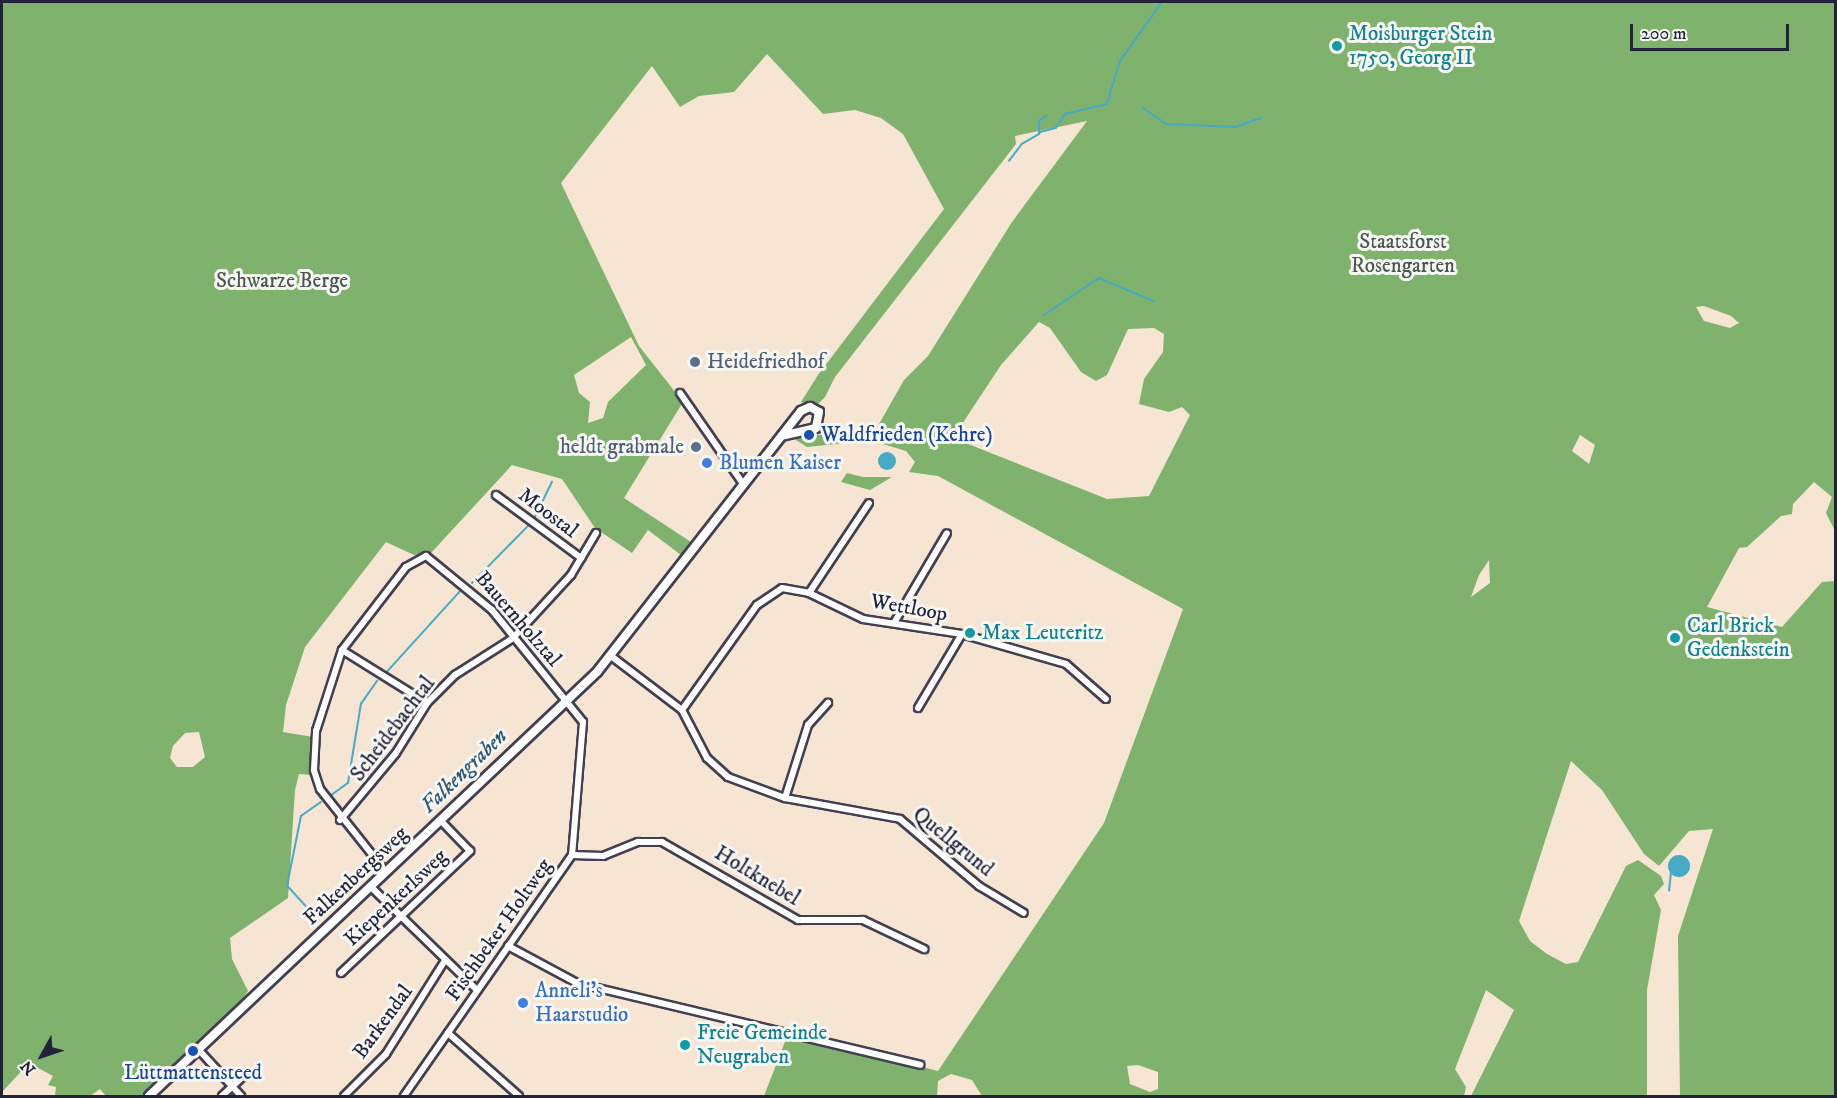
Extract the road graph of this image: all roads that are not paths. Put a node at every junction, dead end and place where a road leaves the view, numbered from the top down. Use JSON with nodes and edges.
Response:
{"nodes":[{"id":1,"x":680,"y":393,"type":"dead end"},
{"id":2,"x":782,"y":436,"type":"junction"},
{"id":3,"x":744,"y":484,"type":"junction"},
{"id":4,"x":496,"y":495,"type":"dead end"},
{"id":5,"x":869,"y":503,"type":"dead end"},
{"id":6,"x":596,"y":533,"type":"dead end"},
{"id":7,"x":947,"y":533,"type":"dead end"},
{"id":8,"x":581,"y":558,"type":"junction"},
{"id":9,"x":809,"y":593,"type":"junction"},
{"id":10,"x":894,"y":623,"type":"junction"},
{"id":11,"x":962,"y":634,"type":"junction"},
{"id":12,"x":513,"y":638,"type":"junction"},
{"id":13,"x":342,"y":650,"type":"junction"},
{"id":14,"x":611,"y":656,"type":"junction"},
{"id":15,"x":1106,"y":699,"type":"dead end"},
{"id":16,"x":567,"y":700,"type":"junction"},
{"id":17,"x":427,"y":703,"type":"junction"},
{"id":18,"x":828,"y":703,"type":"dead end"},
{"id":19,"x":918,"y":708,"type":"dead end"},
{"id":20,"x":682,"y":710,"type":"junction"},
{"id":21,"x":785,"y":798,"type":"junction"},
{"id":22,"x":340,"y":820,"type":"junction"},
{"id":23,"x":441,"y":821,"type":"junction"},
{"id":24,"x":572,"y":855,"type":"junction"},
{"id":25,"x":386,"y":872,"type":"junction"},
{"id":26,"x":370,"y":886,"type":"junction"},
{"id":27,"x":1024,"y":913,"type":"dead end"},
{"id":28,"x":400,"y":917,"type":"junction"},
{"id":29,"x":508,"y":946,"type":"junction"},
{"id":30,"x":924,"y":949,"type":"dead end"},
{"id":31,"x":444,"y":962,"type":"junction"},
{"id":32,"x":341,"y":973,"type":"dead end"},
{"id":33,"x":477,"y":990,"type":"junction"},
{"id":34,"x":448,"y":1033,"type":"junction"},
{"id":35,"x":198,"y":1049,"type":"junction"},
{"id":36,"x":920,"y":1065,"type":"dead end"},
{"id":37,"x":246,"y":1074,"type":"dead end"},
{"id":38,"x":232,"y":1087,"type":"junction"},
{"id":39,"x":149,"y":1096,"type":"edge"},
{"id":40,"x":222,"y":1096,"type":"edge"},
{"id":41,"x":241,"y":1096,"type":"edge"},
{"id":42,"x":344,"y":1096,"type":"edge"},
{"id":43,"x":404,"y":1096,"type":"edge"},
{"id":44,"x":519,"y":1096,"type":"edge"}],
"edges":[{"from":1,"to":3,"type":"street"},
{"from":2,"to":2,"type":"street","name":"Falkenbergsweg"},
{"from":2,"to":3,"type":"street","name":"Falkenbergsweg"},
{"from":3,"to":14,"type":"street","name":"Falkenbergsweg"},
{"from":4,"to":8,"type":"street","name":"Moostal"},
{"from":5,"to":9,"type":"street"},
{"from":6,"to":8,"type":"street","name":"Scheidebachtal"},
{"from":7,"to":10,"type":"street"},
{"from":8,"to":12,"type":"street","name":"Scheidebachtal"},
{"from":9,"to":10,"type":"street","name":"Wettloop"},
{"from":9,"to":20,"type":"street","name":"Wettloop"},
{"from":10,"to":11,"type":"street","name":"Wettloop"},
{"from":11,"to":15,"type":"street","name":"Wettloop"},
{"from":11,"to":19,"type":"street"},
{"from":12,"to":13,"type":"street","name":"Bauernholztal"},
{"from":12,"to":16,"type":"street","name":"Bauernholztal"},
{"from":12,"to":17,"type":"street","name":"Scheidebachtal"},
{"from":13,"to":17,"type":"street"},
{"from":13,"to":22,"type":"street","name":"Bauernholztal"},
{"from":14,"to":16,"type":"street","name":"Falkenbergsweg"},
{"from":14,"to":20,"type":"street","name":"Quellgrund"},
{"from":16,"to":23,"type":"street","name":"Falkenbergsweg"},
{"from":16,"to":24,"type":"street","name":"Fischbeker Holtweg"},
{"from":17,"to":22,"type":"street","name":"Scheidebachtal"},
{"from":18,"to":21,"type":"street"},
{"from":20,"to":21,"type":"street","name":"Quellgrund"},
{"from":21,"to":27,"type":"street","name":"Quellgrund"},
{"from":22,"to":25,"type":"street","name":"Bauernholztal"},
{"from":23,"to":25,"type":"street","name":"Falkenbergsweg"},
{"from":23,"to":28,"type":"street","name":"Kiepenkerlsweg"},
{"from":24,"to":29,"type":"street","name":"Fischbeker Holtweg"},
{"from":24,"to":30,"type":"street","name":"Holtknebel"},
{"from":25,"to":26,"type":"street","name":"Falkenbergsweg"},
{"from":26,"to":28,"type":"street"},
{"from":26,"to":35,"type":"street","name":"Falkenbergsweg"},
{"from":28,"to":31,"type":"street"},
{"from":28,"to":32,"type":"street","name":"Kiepenkerlsweg"},
{"from":29,"to":33,"type":"street","name":"Fischbeker Holtweg"},
{"from":29,"to":36,"type":"street"},
{"from":31,"to":33,"type":"street"},
{"from":31,"to":42,"type":"street","name":"Barkendal"},
{"from":33,"to":34,"type":"street","name":"Fischbeker Holtweg"},
{"from":34,"to":43,"type":"street","name":"Fischbeker Holtweg"},
{"from":34,"to":44,"type":"street"},
{"from":35,"to":38,"type":"street"},
{"from":35,"to":39,"type":"street","name":"Falkenbergsweg"},
{"from":37,"to":38,"type":"street"},
{"from":38,"to":40,"type":"street"},
{"from":38,"to":41,"type":"street"}]}
